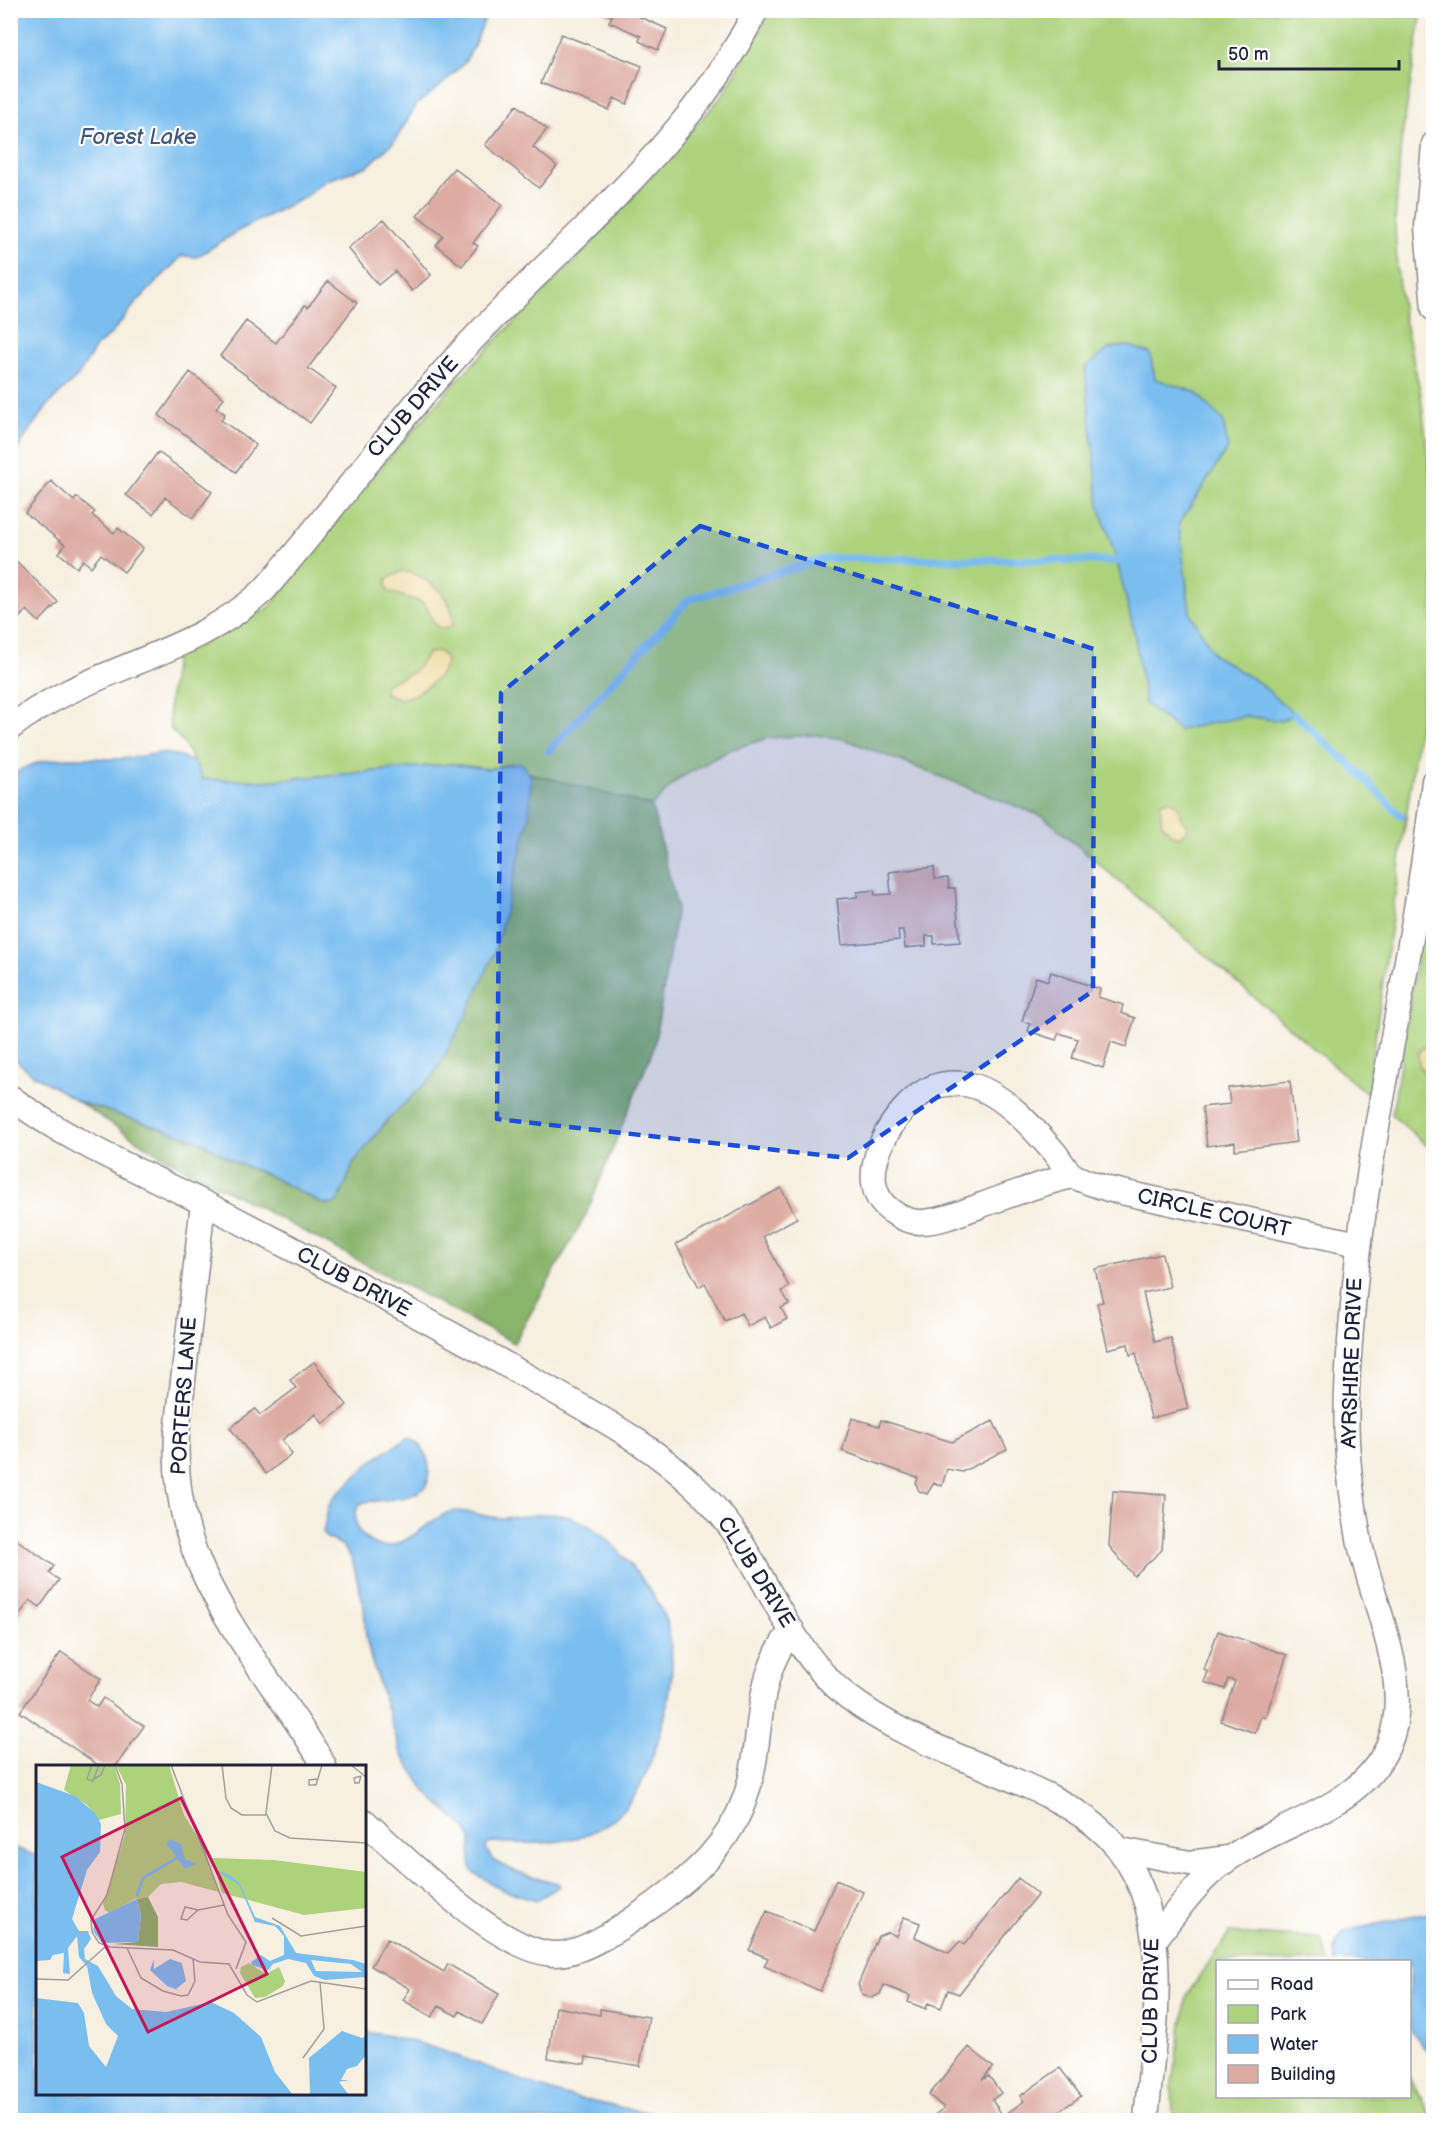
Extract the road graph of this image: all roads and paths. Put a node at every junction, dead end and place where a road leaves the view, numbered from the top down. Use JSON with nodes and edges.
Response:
{"nodes":[{"id":1,"x":756,"y":10,"type":"edge"},
{"id":2,"x":1434,"y":144,"type":"edge"},
{"id":3,"x":1434,"y":309,"type":"edge"},
{"id":4,"x":10,"y":728,"type":"edge"},
{"id":5,"x":1434,"y":781,"type":"edge"},
{"id":6,"x":10,"y":1097,"type":"edge"},
{"id":7,"x":1072,"y":1176,"type":"junction"},
{"id":8,"x":203,"y":1203,"type":"junction"},
{"id":9,"x":1358,"y":1245,"type":"junction"},
{"id":10,"x":792,"y":1629,"type":"junction"},
{"id":11,"x":323,"y":1765,"type":"edge"},
{"id":12,"x":366,"y":1823,"type":"edge"},
{"id":13,"x":1121,"y":1850,"type":"junction"},
{"id":14,"x":1228,"y":1858,"type":"junction"},
{"id":15,"x":1154,"y":1941,"type":"junction"},
{"id":16,"x":1146,"y":2121,"type":"edge"}],
"edges":[{"from":1,"to":4,"type":"street","name":"CLUB DRIVE"},
{"from":2,"to":3,"type":"street"},
{"from":5,"to":9,"type":"street","name":"AYRSHIRE DRIVE"},
{"from":6,"to":8,"type":"street","name":"CLUB DRIVE"},
{"from":7,"to":7,"type":"street"},
{"from":7,"to":9,"type":"street","name":"CIRCLE COURT"},
{"from":8,"to":10,"type":"street","name":"CLUB DRIVE"},
{"from":8,"to":11,"type":"street","name":"PORTERS LANE"},
{"from":9,"to":14,"type":"street","name":"AYRSHIRE DRIVE"},
{"from":10,"to":12,"type":"street"},
{"from":10,"to":13,"type":"street","name":"CLUB DRIVE"},
{"from":13,"to":14,"type":"street","name":"AYRSHIRE DRIVE"},
{"from":13,"to":15,"type":"street","name":"CLUB DRIVE"},
{"from":14,"to":15,"type":"street","name":"AYRSHIRE DRIVE"},
{"from":15,"to":16,"type":"street","name":"CLUB DRIVE"}]}
